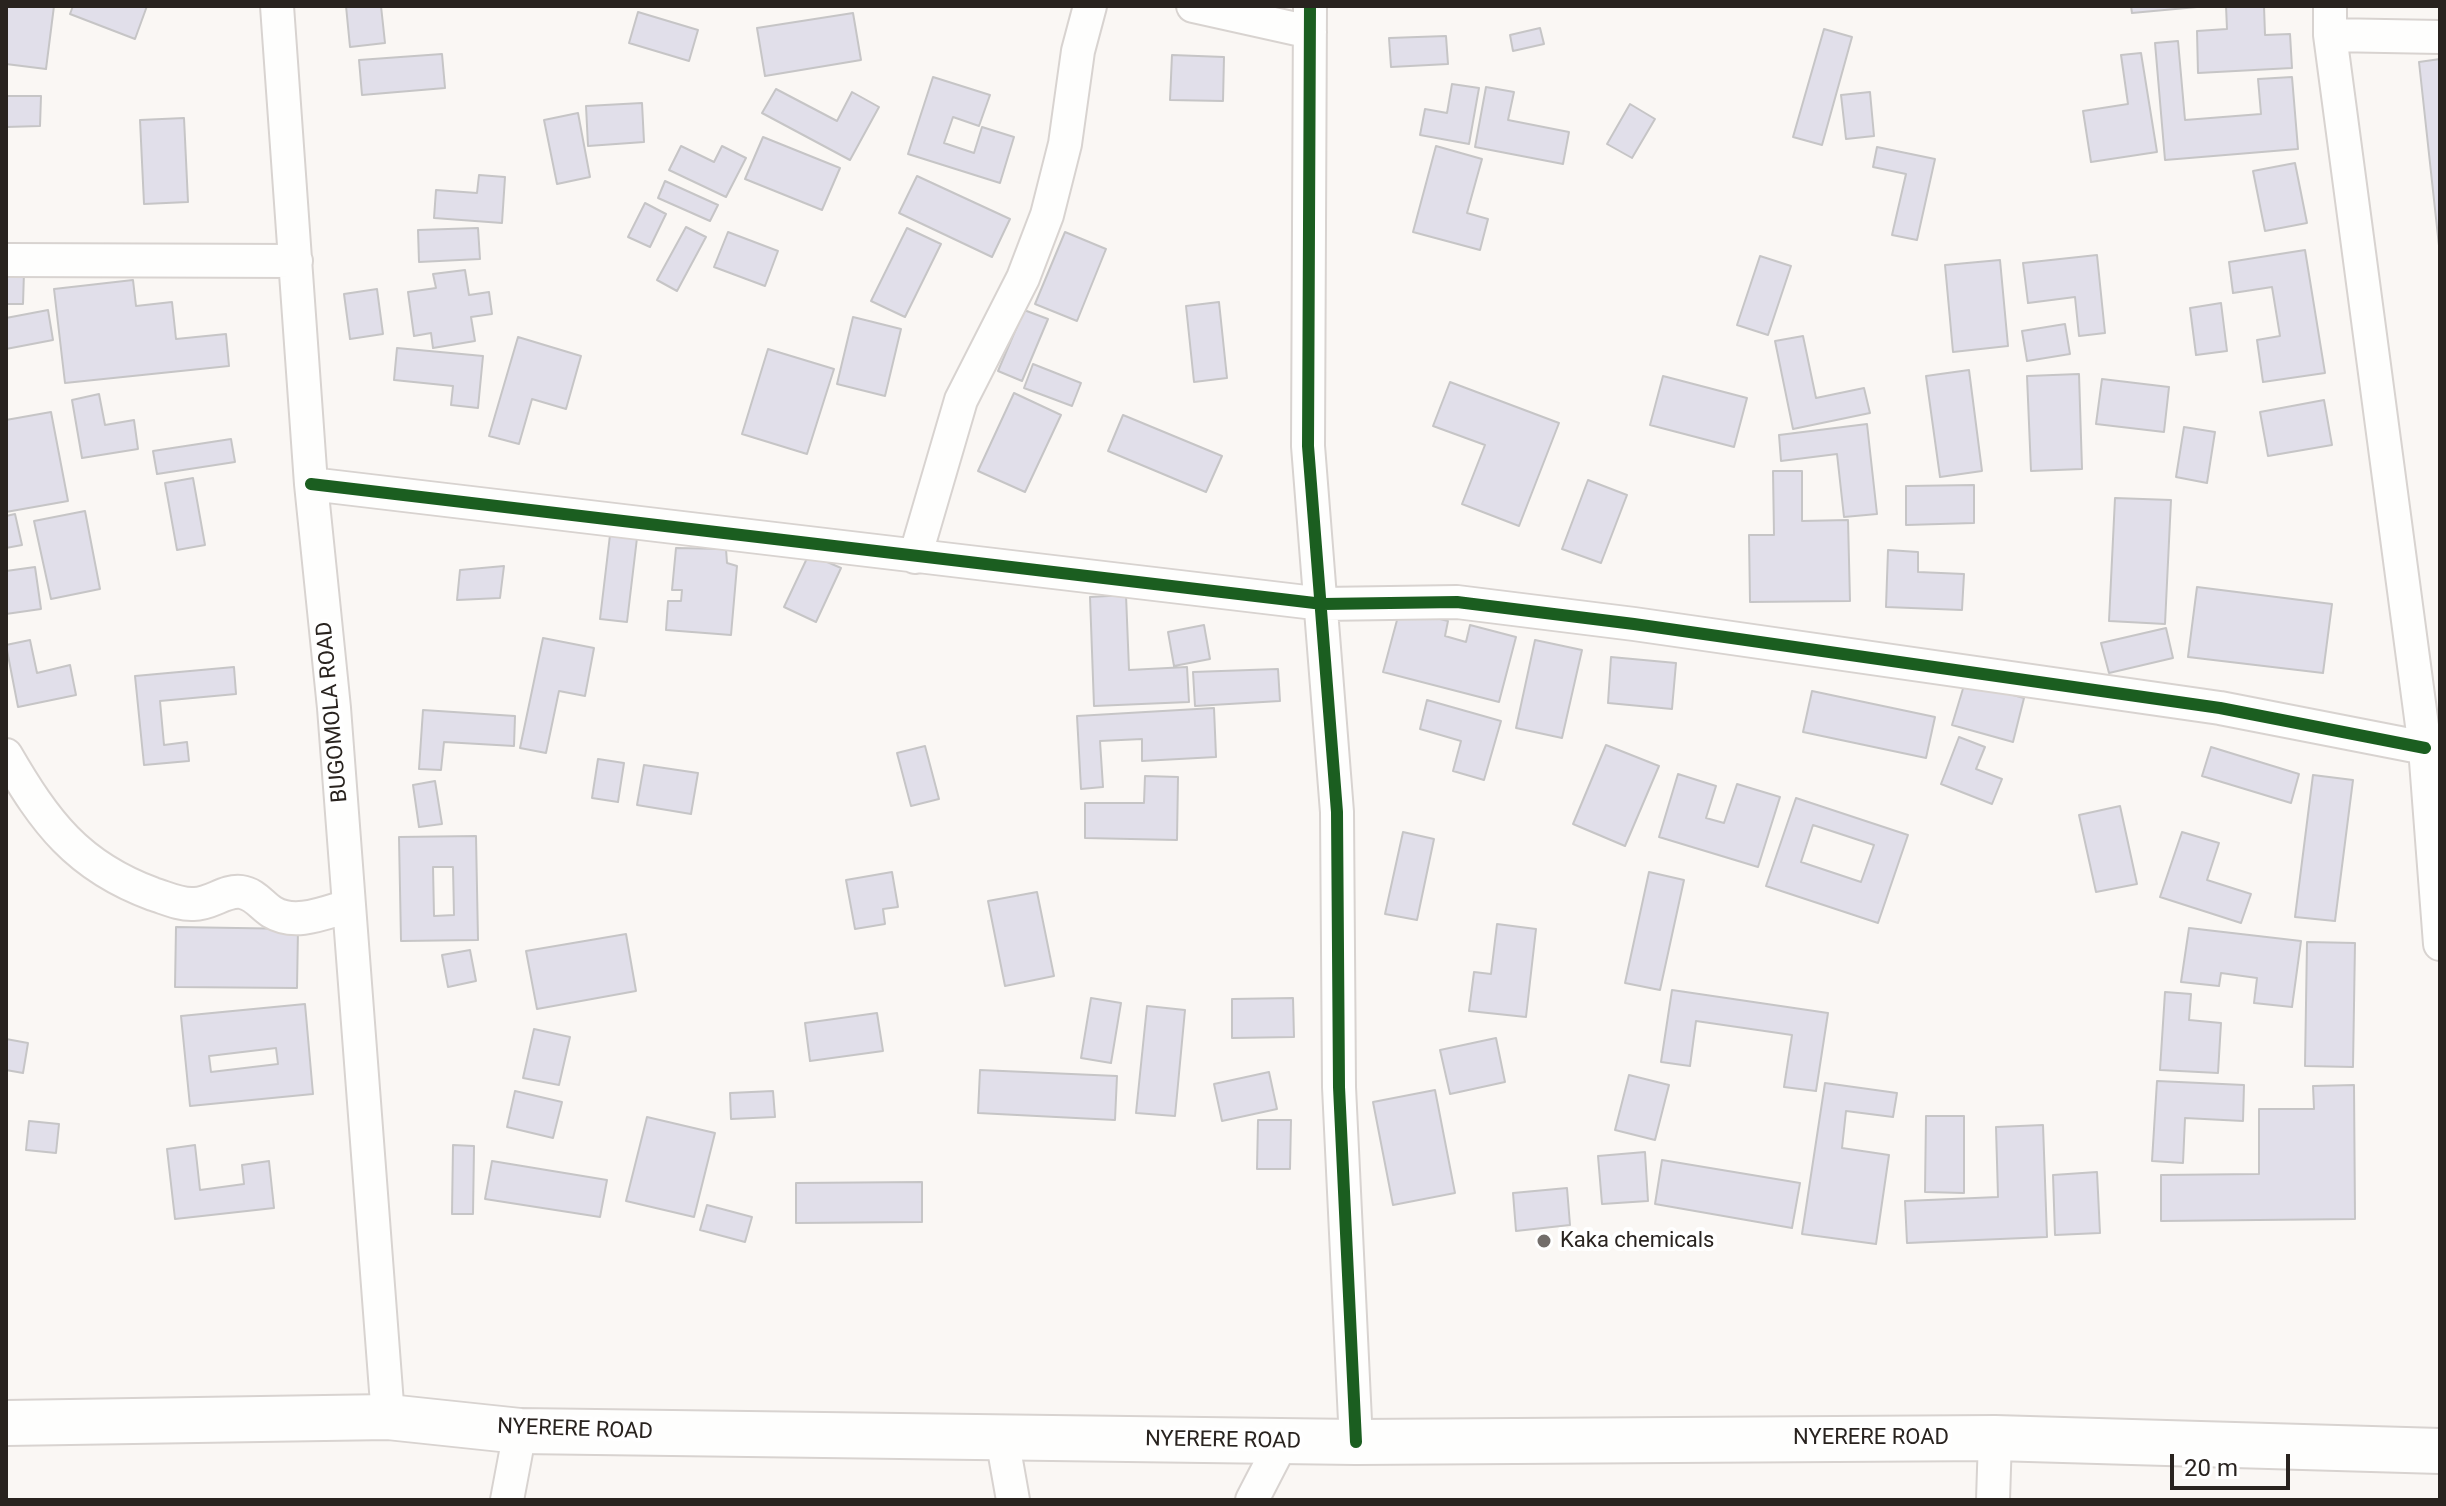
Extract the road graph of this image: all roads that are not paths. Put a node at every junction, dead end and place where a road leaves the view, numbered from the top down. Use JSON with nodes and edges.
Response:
{"nodes":[{"id":1,"x":277,"y":6,"type":"edge"},
{"id":2,"x":1090,"y":6,"type":"edge"},
{"id":3,"x":1193,"y":6,"type":"edge"},
{"id":4,"x":1310,"y":19,"type":"edge"},
{"id":5,"x":2330,"y":20,"type":"edge"},
{"id":6,"x":2440,"y":37,"type":"edge"},
{"id":7,"x":6,"y":260,"type":"edge"},
{"id":8,"x":296,"y":261,"type":"junction"},
{"id":9,"x":311,"y":484,"type":"junction"},
{"id":10,"x":915,"y":557,"type":"junction"},
{"id":11,"x":1323,"y":604,"type":"junction"},
{"id":12,"x":2425,"y":748,"type":"junction"},
{"id":13,"x":6,"y":755,"type":"edge"},
{"id":14,"x":348,"y":906,"type":"junction"},
{"id":15,"x":2440,"y":944,"type":"edge"},
{"id":16,"x":388,"y":1417,"type":"junction"},
{"id":17,"x":6,"y":1423,"type":"edge"},
{"id":18,"x":520,"y":1431,"type":"junction"},
{"id":19,"x":1002,"y":1438,"type":"junction"},
{"id":20,"x":1995,"y":1438,"type":"junction"},
{"id":21,"x":1282,"y":1442,"type":"junction"},
{"id":22,"x":1356,"y":1442,"type":"junction"},
{"id":23,"x":2440,"y":1451,"type":"edge"},
{"id":24,"x":507,"y":1500,"type":"edge"},
{"id":25,"x":1013,"y":1500,"type":"edge"},
{"id":26,"x":1252,"y":1500,"type":"edge"},
{"id":27,"x":1993,"y":1500,"type":"edge"}],
"edges":[{"from":1,"to":8,"type":"street","name":"BUGOMOLA ROAD"},
{"from":2,"to":10,"type":"street"},
{"from":3,"to":4,"type":"street"},
{"from":4,"to":11,"type":"street"},
{"from":5,"to":6,"type":"street"},
{"from":5,"to":12,"type":"street"},
{"from":7,"to":8,"type":"street"},
{"from":8,"to":9,"type":"street","name":"BUGOMOLA ROAD"},
{"from":9,"to":10,"type":"street"},
{"from":9,"to":14,"type":"street","name":"BUGOMOLA ROAD"},
{"from":10,"to":11,"type":"street"},
{"from":11,"to":12,"type":"street"},
{"from":11,"to":22,"type":"street"},
{"from":12,"to":15,"type":"street"},
{"from":13,"to":14,"type":"street"},
{"from":14,"to":16,"type":"street","name":"BUGOMOLA ROAD"},
{"from":16,"to":17,"type":"highway","name":"NYERERE ROAD"},
{"from":16,"to":18,"type":"highway","name":"NYERERE ROAD"},
{"from":18,"to":19,"type":"highway","name":"NYERERE ROAD"},
{"from":18,"to":24,"type":"street"},
{"from":19,"to":21,"type":"highway","name":"NYERERE ROAD"},
{"from":19,"to":25,"type":"street"},
{"from":20,"to":22,"type":"highway","name":"NYERERE ROAD"},
{"from":20,"to":23,"type":"highway","name":"NYERERE ROAD"},
{"from":20,"to":27,"type":"street"},
{"from":21,"to":22,"type":"highway","name":"NYERERE ROAD"},
{"from":21,"to":26,"type":"street"}]}
